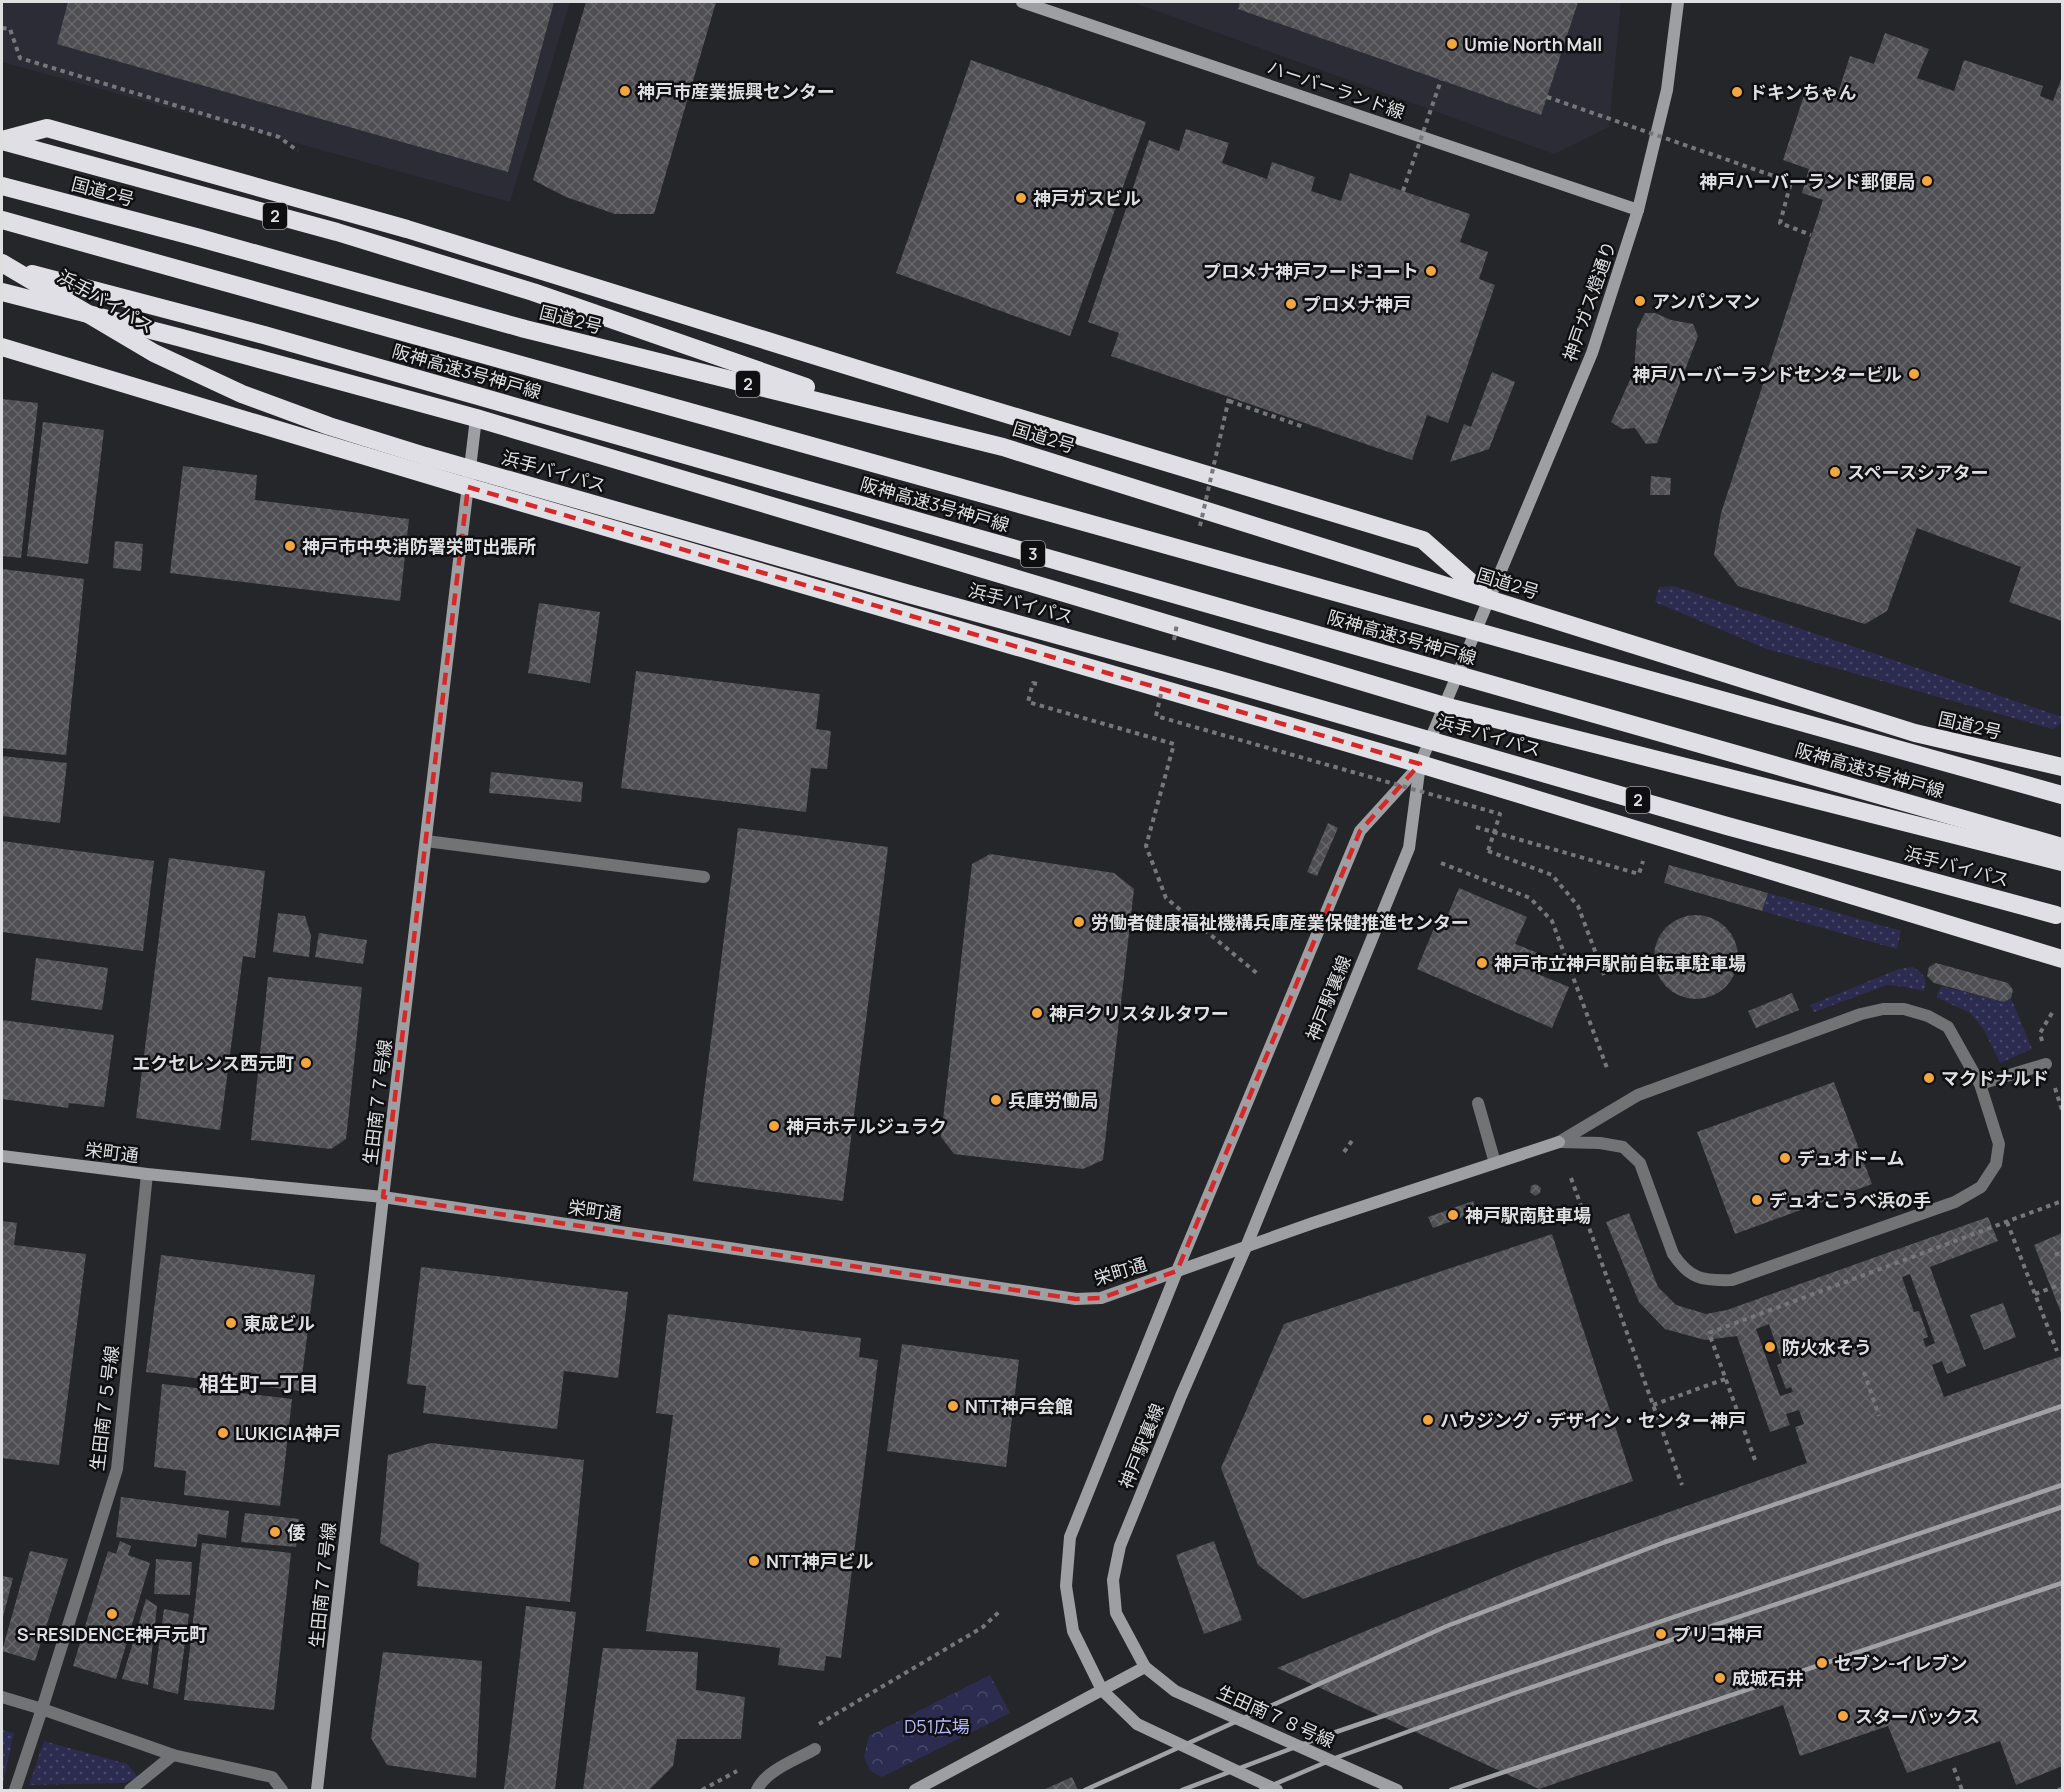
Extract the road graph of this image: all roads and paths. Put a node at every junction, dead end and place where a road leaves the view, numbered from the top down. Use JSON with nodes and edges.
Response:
{"nodes":[{"id":1,"x":1022,"y":2,"type":"edge"},
{"id":2,"x":1678,"y":2,"type":"edge"},
{"id":3,"x":2,"y":28,"type":"edge"},
{"id":4,"x":1441,"y":80,"type":"dead end"},
{"id":5,"x":1547,"y":97,"type":"dead end"},
{"id":6,"x":2,"y":141,"type":"edge"},
{"id":7,"x":298,"y":151,"type":"dead end"},
{"id":8,"x":2,"y":186,"type":"edge"},
{"id":9,"x":1403,"y":191,"type":"dead end"},
{"id":10,"x":1638,"y":210,"type":"junction"},
{"id":11,"x":2,"y":220,"type":"edge"},
{"id":12,"x":1811,"y":235,"type":"dead end"},
{"id":13,"x":2,"y":265,"type":"edge"},
{"id":14,"x":2,"y":292,"type":"edge"},
{"id":15,"x":2,"y":347,"type":"edge"},
{"id":16,"x":1229,"y":401,"type":"dead end"},
{"id":17,"x":476,"y":418,"type":"junction"},
{"id":18,"x":906,"y":423,"type":"junction"},
{"id":19,"x":1304,"y":428,"type":"dead end"},
{"id":20,"x":468,"y":487,"type":"junction"},
{"id":21,"x":1489,"y":599,"type":"junction"},
{"id":22,"x":1044,"y":686,"type":"dead end"},
{"id":23,"x":1444,"y":706,"type":"junction"},
{"id":24,"x":1145,"y":713,"type":"dead end"},
{"id":25,"x":1156,"y":716,"type":"dead end"},
{"id":26,"x":1420,"y":764,"type":"junction"},
{"id":27,"x":2062,"y":767,"type":"edge"},
{"id":28,"x":2062,"y":795,"type":"edge"},
{"id":29,"x":1500,"y":814,"type":"dead end"},
{"id":30,"x":1511,"y":817,"type":"dead end"},
{"id":31,"x":1476,"y":827,"type":"dead end"},
{"id":32,"x":426,"y":841,"type":"junction"},
{"id":33,"x":2062,"y":847,"type":"edge"},
{"id":34,"x":1488,"y":851,"type":"dead end"},
{"id":35,"x":1645,"y":856,"type":"dead end"},
{"id":36,"x":2062,"y":862,"type":"edge"},
{"id":37,"x":1441,"y":863,"type":"dead end"},
{"id":38,"x":704,"y":877,"type":"dead end"},
{"id":39,"x":2059,"y":916,"type":"edge"},
{"id":40,"x":2062,"y":959,"type":"edge"},
{"id":41,"x":1259,"y":975,"type":"dead end"},
{"id":42,"x":1604,"y":975,"type":"dead end"},
{"id":43,"x":2046,"y":1064,"type":"dead end"},
{"id":44,"x":1607,"y":1068,"type":"dead end"},
{"id":45,"x":1980,"y":1084,"type":"junction"},
{"id":46,"x":1478,"y":1103,"type":"dead end"},
{"id":47,"x":1354,"y":1138,"type":"dead end"},
{"id":48,"x":1558,"y":1142,"type":"junction"},
{"id":49,"x":1344,"y":1152,"type":"dead end"},
{"id":50,"x":2,"y":1156,"type":"edge"},
{"id":51,"x":1495,"y":1163,"type":"junction"},
{"id":52,"x":147,"y":1174,"type":"junction"},
{"id":53,"x":1571,"y":1178,"type":"dead end"},
{"id":54,"x":383,"y":1197,"type":"junction"},
{"id":55,"x":2062,"y":1201,"type":"edge"},
{"id":56,"x":2007,"y":1222,"type":"junction"},
{"id":57,"x":1246,"y":1247,"type":"junction"},
{"id":58,"x":2062,"y":1252,"type":"edge"},
{"id":59,"x":2055,"y":1255,"type":"dead end"},
{"id":60,"x":1177,"y":1271,"type":"junction"},
{"id":61,"x":2062,"y":1284,"type":"edge"},
{"id":62,"x":2035,"y":1294,"type":"junction"},
{"id":63,"x":2057,"y":1351,"type":"dead end"},
{"id":64,"x":1864,"y":1372,"type":"dead end"},
{"id":65,"x":1725,"y":1379,"type":"junction"},
{"id":66,"x":1653,"y":1405,"type":"junction"},
{"id":67,"x":1879,"y":1416,"type":"dead end"},
{"id":68,"x":1755,"y":1460,"type":"dead end"},
{"id":69,"x":1682,"y":1485,"type":"dead end"},
{"id":70,"x":1000,"y":1610,"type":"dead end"},
{"id":71,"x":1145,"y":1667,"type":"junction"},
{"id":72,"x":1102,"y":1690,"type":"junction"},
{"id":73,"x":2,"y":1697,"type":"edge"},
{"id":74,"x":42,"y":1709,"type":"junction"},
{"id":75,"x":812,"y":1728,"type":"dead end"},
{"id":76,"x":815,"y":1749,"type":"dead end"},
{"id":77,"x":173,"y":1755,"type":"junction"},
{"id":78,"x":743,"y":1767,"type":"dead end"},
{"id":79,"x":1954,"y":1768,"type":"dead end"},
{"id":80,"x":2062,"y":1789,"type":"edge"},
{"id":81,"x":15,"y":1791,"type":"edge"},
{"id":82,"x":130,"y":1791,"type":"edge"},
{"id":83,"x":282,"y":1791,"type":"edge"},
{"id":84,"x":318,"y":1791,"type":"edge"},
{"id":85,"x":702,"y":1791,"type":"edge"},
{"id":86,"x":757,"y":1791,"type":"edge"},
{"id":87,"x":915,"y":1791,"type":"edge"},
{"id":88,"x":1277,"y":1791,"type":"edge"},
{"id":89,"x":1397,"y":1791,"type":"edge"},
{"id":90,"x":1962,"y":1791,"type":"edge"},
{"id":91,"x":2058,"y":1791,"type":"edge"}],
"edges":[{"from":1,"to":10,"type":"street","name":"ハーバーランド線"},
{"from":2,"to":10,"type":"street","name":"神戸ガス燈通り"},
{"from":3,"to":7,"type":"path"},
{"from":4,"to":9,"type":"path","bridge":true},
{"from":5,"to":12,"type":"path","bridge":true},
{"from":6,"to":18,"type":"highway","number":"2"},
{"from":6,"to":21,"type":"highway"},
{"from":8,"to":18,"type":"highway","name":"国道2号","number":"2"},
{"from":10,"to":21,"type":"street","name":"神戸ガス燈通り"},
{"from":11,"to":28,"type":"highway","name":"阪神高速3号神戸線","bridge":true},
{"from":13,"to":33,"type":"highway","name":"阪神高速3号神戸線","number":"3","bridge":true},
{"from":13,"to":39,"type":"highway","name":"浜手バイパス","number":"2","bridge":true},
{"from":14,"to":17,"type":"highway"},
{"from":15,"to":20,"type":"highway"},
{"from":16,"to":19,"type":"path"},
{"from":17,"to":20,"type":"street","name":"生田南７７号線"},
{"from":17,"to":23,"type":"highway"},
{"from":18,"to":21,"type":"highway","name":"国道2号","number":"2"},
{"from":20,"to":26,"type":"highway"},
{"from":20,"to":32,"type":"street","name":"生田南７７号線"},
{"from":21,"to":23,"type":"street","name":"神戸ガス燈通り"},
{"from":21,"to":27,"type":"highway","name":"国道2号","number":"2"},
{"from":22,"to":41,"type":"path"},
{"from":23,"to":26,"type":"street","name":"神戸ガス燈通り"},
{"from":23,"to":36,"type":"highway"},
{"from":24,"to":25,"type":"path"},
{"from":26,"to":40,"type":"highway"},
{"from":26,"to":57,"type":"street","name":"神戸駅裏線"},
{"from":26,"to":60,"type":"street","name":"神戸駅裏線"},
{"from":29,"to":30,"type":"path"},
{"from":31,"to":35,"type":"path"},
{"from":32,"to":38,"type":"street"},
{"from":32,"to":54,"type":"street","name":"生田南７７号線"},
{"from":34,"to":42,"type":"path"},
{"from":37,"to":44,"type":"path"},
{"from":43,"to":45,"type":"street"},
{"from":45,"to":48,"type":"street"},
{"from":45,"to":48,"type":"street"},
{"from":46,"to":51,"type":"street"},
{"from":47,"to":49,"type":"path"},
{"from":48,"to":51,"type":"street","name":"栄町通"},
{"from":50,"to":52,"type":"street","name":"栄町通"},
{"from":51,"to":57,"type":"street","name":"栄町通"},
{"from":52,"to":54,"type":"street","name":"栄町通"},
{"from":52,"to":74,"type":"street","name":"生田南７５号線"},
{"from":53,"to":66,"type":"path"},
{"from":54,"to":60,"type":"street","name":"栄町通"},
{"from":54,"to":84,"type":"street","name":"生田南７７号線"},
{"from":55,"to":56,"type":"path"},
{"from":56,"to":62,"type":"path"},
{"from":56,"to":65,"type":"path"},
{"from":57,"to":60,"type":"street","name":"栄町通"},
{"from":57,"to":71,"type":"street","name":"神戸駅裏線"},
{"from":58,"to":59,"type":"path"},
{"from":60,"to":72,"type":"street","name":"神戸駅裏線"},
{"from":61,"to":62,"type":"path"},
{"from":62,"to":63,"type":"path"},
{"from":64,"to":67,"type":"path"},
{"from":65,"to":66,"type":"path"},
{"from":65,"to":68,"type":"path"},
{"from":66,"to":69,"type":"path"},
{"from":70,"to":75,"type":"path"},
{"from":71,"to":72,"type":"street"},
{"from":71,"to":89,"type":"street","name":"生田南７８号線"},
{"from":72,"to":87,"type":"street"},
{"from":72,"to":88,"type":"street"},
{"from":73,"to":74,"type":"street"},
{"from":74,"to":77,"type":"street"},
{"from":74,"to":81,"type":"street","name":"生田南７５号線"},
{"from":76,"to":86,"type":"street"},
{"from":77,"to":82,"type":"street"},
{"from":77,"to":83,"type":"street"},
{"from":78,"to":85,"type":"path"},
{"from":79,"to":90,"type":"path"},
{"from":80,"to":91,"type":"path"}]}
